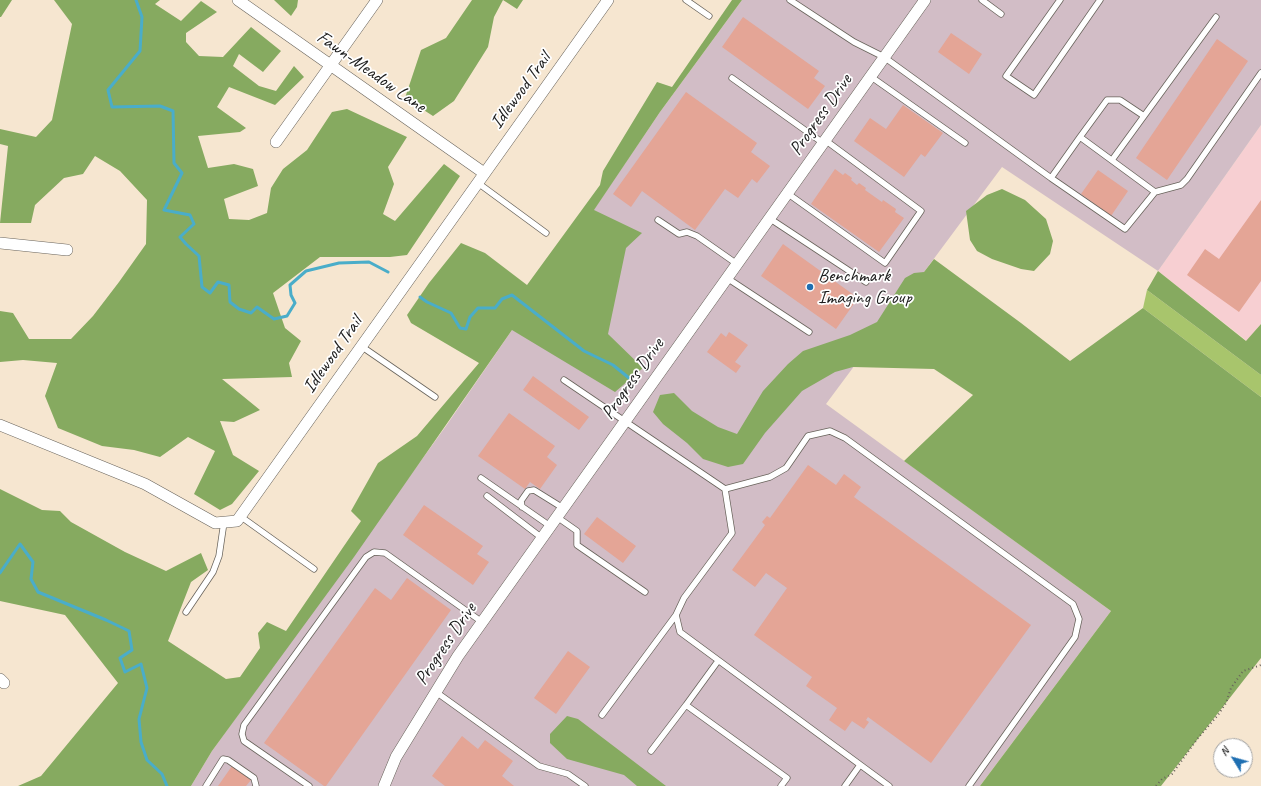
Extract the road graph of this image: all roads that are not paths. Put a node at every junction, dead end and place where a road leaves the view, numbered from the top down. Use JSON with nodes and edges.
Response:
{"nodes":[{"id":1,"x":238,"y":0,"type":"edge"},
{"id":2,"x":377,"y":0,"type":"edge"},
{"id":3,"x":608,"y":0,"type":"edge"},
{"id":4,"x":686,"y":0,"type":"edge"},
{"id":5,"x":790,"y":0,"type":"edge"},
{"id":6,"x":925,"y":0,"type":"edge"},
{"id":7,"x":982,"y":0,"type":"edge"},
{"id":8,"x":1060,"y":0,"type":"edge"},
{"id":9,"x":1100,"y":0,"type":"edge"},
{"id":10,"x":1001,"y":14,"type":"dead end"},
{"id":11,"x":709,"y":16,"type":"dead end"},
{"id":12,"x":1216,"y":17,"type":"dead end"},
{"id":13,"x":884,"y":57,"type":"junction"},
{"id":14,"x":330,"y":66,"type":"junction"},
{"id":15,"x":1261,"y":73,"type":"edge"},
{"id":16,"x":870,"y":76,"type":"junction"},
{"id":17,"x":732,"y":78,"type":"dead end"},
{"id":18,"x":1144,"y":116,"type":"junction"},
{"id":19,"x":1080,"y":137,"type":"junction"},
{"id":20,"x":824,"y":141,"type":"junction"},
{"id":21,"x":276,"y":142,"type":"dead end"},
{"id":22,"x":965,"y":143,"type":"dead end"},
{"id":23,"x":1112,"y":160,"type":"junction"},
{"id":24,"x":484,"y":173,"type":"junction"},
{"id":25,"x":1051,"y":178,"type":"junction"},
{"id":26,"x":478,"y":183,"type":"junction"},
{"id":27,"x":1155,"y":192,"type":"junction"},
{"id":28,"x":787,"y":193,"type":"junction"},
{"id":29,"x":769,"y":218,"type":"junction"},
{"id":30,"x":658,"y":220,"type":"dead end"},
{"id":31,"x":546,"y":233,"type":"dead end"},
{"id":32,"x":0,"y":242,"type":"edge"},
{"id":33,"x":67,"y":250,"type":"dead end"},
{"id":34,"x":737,"y":264,"type":"junction"},
{"id":35,"x":727,"y":278,"type":"junction"},
{"id":36,"x":866,"y":282,"type":"dead end"},
{"id":37,"x":808,"y":332,"type":"dead end"},
{"id":38,"x":362,"y":346,"type":"junction"},
{"id":39,"x":564,"y":380,"type":"dead end"},
{"id":40,"x":435,"y":397,"type":"dead end"},
{"id":41,"x":625,"y":421,"type":"junction"},
{"id":42,"x":0,"y":425,"type":"edge"},
{"id":43,"x":481,"y":478,"type":"dead end"},
{"id":44,"x":725,"y":489,"type":"junction"},
{"id":45,"x":486,"y":496,"type":"dead end"},
{"id":46,"x":522,"y":507,"type":"junction"},
{"id":47,"x":560,"y":513,"type":"junction"},
{"id":48,"x":240,"y":516,"type":"junction"},
{"id":49,"x":224,"y":522,"type":"junction"},
{"id":50,"x":550,"y":526,"type":"junction"},
{"id":51,"x":542,"y":538,"type":"junction"},
{"id":52,"x":314,"y":569,"type":"dead end"},
{"id":53,"x":645,"y":592,"type":"dead end"},
{"id":54,"x":186,"y":612,"type":"dead end"},
{"id":55,"x":676,"y":615,"type":"junction"},
{"id":56,"x":482,"y":622,"type":"junction"},
{"id":57,"x":718,"y":661,"type":"junction"},
{"id":58,"x":436,"y":692,"type":"junction"},
{"id":59,"x":686,"y":705,"type":"junction"},
{"id":60,"x":602,"y":715,"type":"dead end"},
{"id":61,"x":651,"y":751,"type":"dead end"},
{"id":62,"x":860,"y":765,"type":"junction"},
{"id":63,"x":206,"y":786,"type":"edge"},
{"id":64,"x":256,"y":786,"type":"edge"},
{"id":65,"x":309,"y":786,"type":"edge"},
{"id":66,"x":384,"y":786,"type":"edge"},
{"id":67,"x":585,"y":786,"type":"edge"},
{"id":68,"x":781,"y":786,"type":"edge"},
{"id":69,"x":845,"y":786,"type":"edge"},
{"id":70,"x":889,"y":786,"type":"edge"},
{"id":71,"x":968,"y":786,"type":"edge"}],
"edges":[{"from":1,"to":14,"type":"street","name":"Fawn-Meadow Lane"},
{"from":2,"to":14,"type":"street"},
{"from":3,"to":24,"type":"street","name":"Idlewood Trail"},
{"from":4,"to":11,"type":"lane"},
{"from":5,"to":13,"type":"lane"},
{"from":6,"to":13,"type":"street","name":"Progress Drive"},
{"from":7,"to":10,"type":"lane"},
{"from":8,"to":9,"type":"lane"},
{"from":12,"to":18,"type":"lane"},
{"from":13,"to":16,"type":"street","name":"Progress Drive"},
{"from":13,"to":25,"type":"lane"},
{"from":14,"to":21,"type":"street"},
{"from":14,"to":24,"type":"street","name":"Fawn-Meadow Lane"},
{"from":15,"to":27,"type":"lane"},
{"from":16,"to":20,"type":"street","name":"Progress Drive"},
{"from":16,"to":22,"type":"lane"},
{"from":17,"to":20,"type":"lane"},
{"from":18,"to":19,"type":"lane"},
{"from":18,"to":23,"type":"lane"},
{"from":19,"to":23,"type":"lane"},
{"from":19,"to":25,"type":"lane"},
{"from":20,"to":28,"type":"street","name":"Progress Drive"},
{"from":20,"to":28,"type":"lane"},
{"from":23,"to":27,"type":"lane"},
{"from":24,"to":26,"type":"street","name":"Idlewood Trail"},
{"from":25,"to":27,"type":"lane"},
{"from":26,"to":31,"type":"lane"},
{"from":26,"to":38,"type":"street","name":"Idlewood Trail"},
{"from":28,"to":29,"type":"street","name":"Progress Drive"},
{"from":29,"to":34,"type":"street","name":"Progress Drive"},
{"from":29,"to":36,"type":"lane"},
{"from":30,"to":34,"type":"lane"},
{"from":32,"to":33,"type":"street"},
{"from":34,"to":35,"type":"street","name":"Progress Drive"},
{"from":35,"to":37,"type":"lane"},
{"from":35,"to":41,"type":"street","name":"Progress Drive"},
{"from":38,"to":40,"type":"lane"},
{"from":38,"to":48,"type":"street","name":"Idlewood Trail"},
{"from":39,"to":41,"type":"lane"},
{"from":41,"to":44,"type":"lane"},
{"from":41,"to":47,"type":"street","name":"Progress Drive"},
{"from":42,"to":49,"type":"street"},
{"from":43,"to":46,"type":"lane"},
{"from":44,"to":55,"type":"lane"},
{"from":44,"to":71,"type":"lane"},
{"from":45,"to":51,"type":"lane"},
{"from":46,"to":47,"type":"lane"},
{"from":46,"to":50,"type":"lane"},
{"from":47,"to":50,"type":"street","name":"Progress Drive"},
{"from":47,"to":53,"type":"lane"},
{"from":48,"to":49,"type":"street"},
{"from":48,"to":52,"type":"lane"},
{"from":49,"to":54,"type":"lane"},
{"from":50,"to":51,"type":"street","name":"Progress Drive"},
{"from":51,"to":56,"type":"street","name":"Progress Drive"},
{"from":55,"to":57,"type":"lane"},
{"from":55,"to":60,"type":"lane"},
{"from":56,"to":58,"type":"street","name":"Progress Drive"},
{"from":56,"to":65,"type":"lane"},
{"from":57,"to":59,"type":"lane"},
{"from":57,"to":62,"type":"lane"},
{"from":58,"to":66,"type":"street","name":"Progress Drive"},
{"from":58,"to":67,"type":"lane"},
{"from":59,"to":61,"type":"lane"},
{"from":59,"to":68,"type":"lane"},
{"from":62,"to":69,"type":"lane"},
{"from":62,"to":70,"type":"lane"},
{"from":63,"to":64,"type":"lane"}]}
